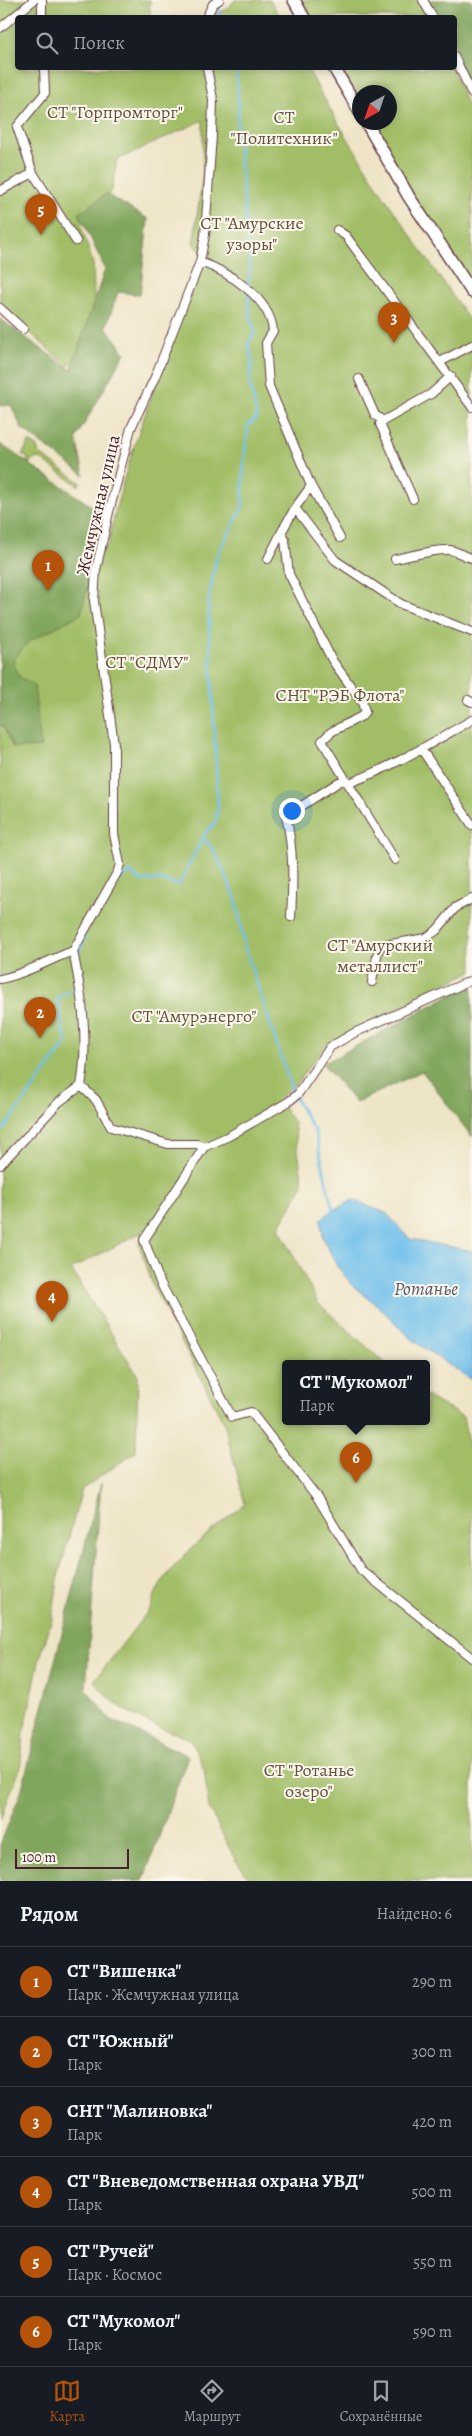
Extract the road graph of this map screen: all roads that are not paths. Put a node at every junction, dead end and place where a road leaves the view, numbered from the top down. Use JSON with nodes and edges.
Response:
{"nodes":[{"id":1,"x":34,"y":0,"type":"edge"},
{"id":2,"x":42,"y":0,"type":"edge"},
{"id":3,"x":294,"y":0,"type":"edge"},
{"id":4,"x":422,"y":0,"type":"edge"},
{"id":5,"x":216,"y":2,"type":"edge"},
{"id":6,"x":16,"y":15,"type":"edge"},
{"id":7,"x":42,"y":15,"type":"edge"},
{"id":8,"x":208,"y":15,"type":"edge"},
{"id":9,"x":302,"y":15,"type":"edge"},
{"id":10,"x":431,"y":15,"type":"edge"},
{"id":11,"x":15,"y":16,"type":"edge"},
{"id":12,"x":0,"y":28,"type":"edge"},
{"id":13,"x":457,"y":62,"type":"edge"},
{"id":14,"x":44,"y":70,"type":"edge"},
{"id":15,"x":207,"y":70,"type":"edge"},
{"id":16,"x":335,"y":70,"type":"edge"},
{"id":17,"x":472,"y":94,"type":"edge"},
{"id":18,"x":352,"y":98,"type":"edge"},
{"id":19,"x":371,"y":130,"type":"edge"},
{"id":20,"x":33,"y":173,"type":"junction"},
{"id":21,"x":0,"y":191,"type":"edge"},
{"id":22,"x":337,"y":230,"type":"dead end"},
{"id":23,"x":76,"y":241,"type":"dead end"},
{"id":24,"x":200,"y":262,"type":"junction"},
{"id":25,"x":472,"y":292,"type":"edge"},
{"id":26,"x":0,"y":308,"type":"edge"},
{"id":27,"x":23,"y":329,"type":"dead end"},
{"id":28,"x":472,"y":345,"type":"edge"},
{"id":29,"x":440,"y":362,"type":"junction"},
{"id":30,"x":451,"y":376,"type":"junction"},
{"id":31,"x":359,"y":379,"type":"dead end"},
{"id":32,"x":472,"y":407,"type":"edge"},
{"id":33,"x":383,"y":421,"type":"junction"},
{"id":34,"x":311,"y":486,"type":"junction"},
{"id":35,"x":413,"y":499,"type":"dead end"},
{"id":36,"x":295,"y":508,"type":"junction"},
{"id":37,"x":281,"y":533,"type":"junction"},
{"id":38,"x":340,"y":538,"type":"dead end"},
{"id":39,"x":472,"y":558,"type":"edge"},
{"id":40,"x":268,"y":559,"type":"dead end"},
{"id":41,"x":395,"y":559,"type":"dead end"},
{"id":42,"x":472,"y":632,"type":"edge"},
{"id":43,"x":472,"y":720,"type":"edge"},
{"id":44,"x":422,"y":750,"type":"junction"},
{"id":45,"x":349,"y":783,"type":"junction"},
{"id":46,"x":472,"y":824,"type":"edge"},
{"id":47,"x":394,"y":860,"type":"dead end"},
{"id":48,"x":472,"y":899,"type":"edge"},
{"id":49,"x":291,"y":917,"type":"dead end"},
{"id":50,"x":73,"y":950,"type":"junction"},
{"id":51,"x":0,"y":979,"type":"edge"},
{"id":52,"x":472,"y":980,"type":"edge"},
{"id":53,"x":372,"y":982,"type":"dead end"},
{"id":54,"x":80,"y":1086,"type":"junction"},
{"id":55,"x":204,"y":1147,"type":"junction"},
{"id":56,"x":0,"y":1165,"type":"edge"},
{"id":57,"x":472,"y":1658,"type":"edge"}],
"edges":[{"from":1,"to":6,"type":"street"},
{"from":2,"to":7,"type":"street"},
{"from":3,"to":9,"type":"street"},
{"from":4,"to":10,"type":"street"},
{"from":5,"to":8,"type":"street"},
{"from":11,"to":12,"type":"street"},
{"from":13,"to":17,"type":"street"},
{"from":14,"to":20,"type":"street"},
{"from":15,"to":24,"type":"street","name":"Жемчужная улица"},
{"from":16,"to":18,"type":"street"},
{"from":19,"to":25,"type":"street"},
{"from":20,"to":21,"type":"street"},
{"from":20,"to":23,"type":"street"},
{"from":22,"to":29,"type":"street"},
{"from":24,"to":34,"type":"street"},
{"from":24,"to":50,"type":"street","name":"Жемчужная улица"},
{"from":26,"to":27,"type":"street"},
{"from":28,"to":29,"type":"street"},
{"from":29,"to":30,"type":"street"},
{"from":30,"to":32,"type":"street"},
{"from":30,"to":33,"type":"street"},
{"from":31,"to":33,"type":"street"},
{"from":33,"to":35,"type":"street"},
{"from":34,"to":36,"type":"street"},
{"from":34,"to":38,"type":"street"},
{"from":36,"to":37,"type":"street"},
{"from":36,"to":42,"type":"street"},
{"from":37,"to":40,"type":"street"},
{"from":37,"to":45,"type":"street"},
{"from":39,"to":41,"type":"street"},
{"from":43,"to":44,"type":"street"},
{"from":44,"to":45,"type":"street"},
{"from":44,"to":46,"type":"street"},
{"from":45,"to":47,"type":"street"},
{"from":45,"to":49,"type":"street"},
{"from":48,"to":53,"type":"street"},
{"from":50,"to":51,"type":"street"},
{"from":50,"to":54,"type":"street"},
{"from":52,"to":55,"type":"street"},
{"from":54,"to":55,"type":"street"},
{"from":54,"to":56,"type":"street"},
{"from":55,"to":57,"type":"street"}]}
